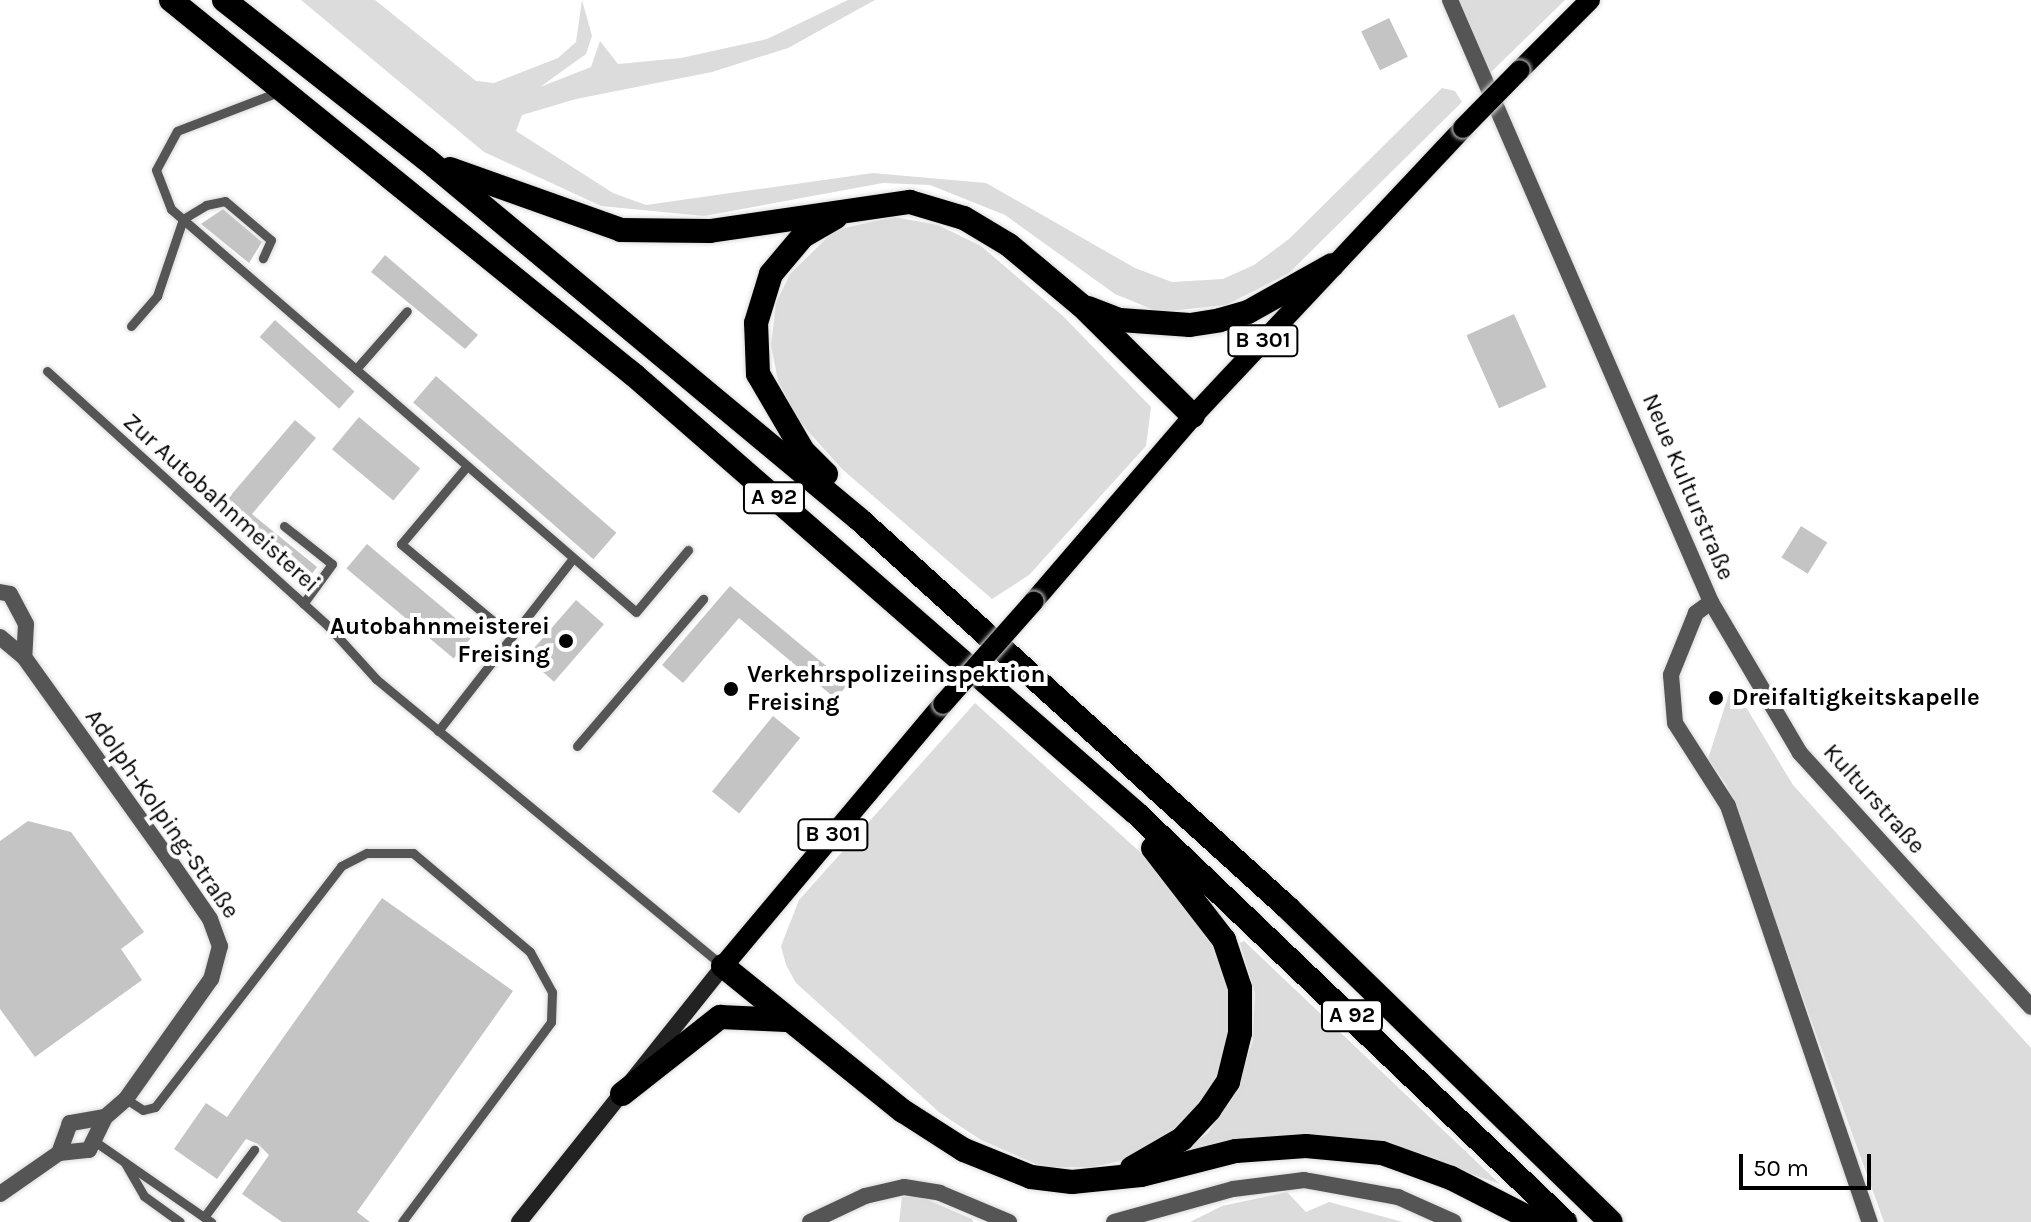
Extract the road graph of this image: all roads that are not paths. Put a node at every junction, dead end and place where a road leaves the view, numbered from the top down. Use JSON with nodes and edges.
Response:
{"nodes":[{"id":1,"x":171,"y":0,"type":"edge"},
{"id":2,"x":224,"y":0,"type":"edge"},
{"id":3,"x":1450,"y":0,"type":"edge"},
{"id":4,"x":1590,"y":0,"type":"edge"},
{"id":5,"x":286,"y":89,"type":"junction"},
{"id":6,"x":425,"y":158,"type":"junction"},
{"id":7,"x":852,"y":208,"type":"junction"},
{"id":8,"x":183,"y":219,"type":"junction"},
{"id":9,"x":263,"y":258,"type":"dead end"},
{"id":10,"x":1332,"y":265,"type":"junction"},
{"id":11,"x":1082,"y":306,"type":"junction"},
{"id":12,"x":407,"y":311,"type":"dead end"},
{"id":13,"x":131,"y":326,"type":"dead end"},
{"id":14,"x":356,"y":369,"type":"junction"},
{"id":15,"x":47,"y":371,"type":"dead end"},
{"id":16,"x":1193,"y":416,"type":"junction"},
{"id":17,"x":467,"y":466,"type":"junction"},
{"id":18,"x":860,"y":520,"type":"junction"},
{"id":19,"x":284,"y":526,"type":"dead end"},
{"id":20,"x":688,"y":550,"type":"dead end"},
{"id":21,"x":573,"y":558,"type":"junction"},
{"id":22,"x":0,"y":592,"type":"edge"},
{"id":23,"x":703,"y":599,"type":"dead end"},
{"id":24,"x":1711,"y":602,"type":"junction"},
{"id":25,"x":303,"y":604,"type":"junction"},
{"id":26,"x":511,"y":636,"type":"junction"},
{"id":27,"x":0,"y":637,"type":"edge"},
{"id":28,"x":24,"y":657,"type":"junction"},
{"id":29,"x":438,"y":731,"type":"junction"},
{"id":30,"x":577,"y":746,"type":"dead end"},
{"id":31,"x":1136,"y":813,"type":"junction"},
{"id":32,"x":723,"y":966,"type":"junction"},
{"id":33,"x":2031,"y":1007,"type":"edge"},
{"id":34,"x":789,"y":1021,"type":"junction"},
{"id":35,"x":622,"y":1094,"type":"junction"},
{"id":36,"x":126,"y":1099,"type":"junction"},
{"id":37,"x":105,"y":1117,"type":"junction"},
{"id":38,"x":97,"y":1143,"type":"junction"},
{"id":39,"x":254,"y":1150,"type":"dead end"},
{"id":40,"x":59,"y":1153,"type":"junction"},
{"id":41,"x":125,"y":1163,"type":"junction"},
{"id":42,"x":1115,"y":1176,"type":"junction"},
{"id":43,"x":0,"y":1194,"type":"edge"},
{"id":44,"x":207,"y":1220,"type":"edge"},
{"id":45,"x":180,"y":1222,"type":"edge"},
{"id":46,"x":402,"y":1222,"type":"edge"},
{"id":47,"x":519,"y":1222,"type":"edge"},
{"id":48,"x":810,"y":1222,"type":"edge"},
{"id":49,"x":1009,"y":1222,"type":"edge"},
{"id":50,"x":1114,"y":1222,"type":"edge"},
{"id":51,"x":1454,"y":1222,"type":"edge"},
{"id":52,"x":1537,"y":1222,"type":"edge"},
{"id":53,"x":1565,"y":1222,"type":"edge"},
{"id":54,"x":1611,"y":1222,"type":"edge"},
{"id":55,"x":1870,"y":1222,"type":"edge"}],
"edges":[{"from":1,"to":5,"type":"highway","number":"A 92"},
{"from":2,"to":6,"type":"highway","number":"A 92"},
{"from":3,"to":24,"type":"street","name":"Neue Kulturstraße"},
{"from":4,"to":10,"type":"main road","number":"B 301","bridge":true},
{"from":5,"to":8,"type":"lane"},
{"from":5,"to":31,"type":"highway","number":"A 92"},
{"from":6,"to":7,"type":"highway"},
{"from":6,"to":18,"type":"highway","number":"A 92"},
{"from":7,"to":11,"type":"highway"},
{"from":7,"to":18,"type":"highway"},
{"from":8,"to":9,"type":"lane"},
{"from":8,"to":13,"type":"lane"},
{"from":8,"to":14,"type":"lane"},
{"from":10,"to":11,"type":"highway"},
{"from":10,"to":16,"type":"main road","number":"B 301"},
{"from":11,"to":16,"type":"highway"},
{"from":12,"to":14,"type":"lane"},
{"from":14,"to":17,"type":"lane"},
{"from":15,"to":25,"type":"lane","name":"Zur Autobahnmeisterei"},
{"from":16,"to":32,"type":"main road","number":"B 301","bridge":true},
{"from":17,"to":21,"type":"lane"},
{"from":17,"to":26,"type":"lane"},
{"from":18,"to":54,"type":"highway","number":"A 92"},
{"from":19,"to":25,"type":"lane"},
{"from":20,"to":21,"type":"lane"},
{"from":21,"to":26,"type":"lane"},
{"from":22,"to":28,"type":"street"},
{"from":23,"to":30,"type":"lane"},
{"from":24,"to":33,"type":"street","name":"Kulturstraße"},
{"from":24,"to":55,"type":"street","name":"Neue Kulturstraße"},
{"from":25,"to":29,"type":"lane","name":"Zur Autobahnmeisterei"},
{"from":26,"to":29,"type":"lane"},
{"from":27,"to":28,"type":"street","name":"Adolph-Kolping-Straße"},
{"from":28,"to":36,"type":"street","name":"Adolph-Kolping-Straße"},
{"from":29,"to":32,"type":"lane","name":"Zur Autobahnmeisterei"},
{"from":31,"to":42,"type":"highway"},
{"from":31,"to":53,"type":"highway","number":"A 92"},
{"from":32,"to":34,"type":"highway"},
{"from":32,"to":35,"type":"main road"},
{"from":34,"to":35,"type":"highway"},
{"from":34,"to":42,"type":"highway"},
{"from":35,"to":47,"type":"main road"},
{"from":36,"to":37,"type":"street","name":"Adolph-Kolping-Straße"},
{"from":36,"to":46,"type":"lane"},
{"from":37,"to":38,"type":"street"},
{"from":37,"to":40,"type":"street","name":"Adolph-Kolping-Straße"},
{"from":38,"to":40,"type":"street","name":"Adolph-Kolping-Straße"},
{"from":38,"to":41,"type":"lane"},
{"from":39,"to":44,"type":"lane"},
{"from":40,"to":43,"type":"street","name":"Adolph-Kolping-Straße"},
{"from":41,"to":44,"type":"lane"},
{"from":41,"to":45,"type":"lane"},
{"from":42,"to":52,"type":"highway"},
{"from":48,"to":49,"type":"street"},
{"from":50,"to":51,"type":"street"}]}
